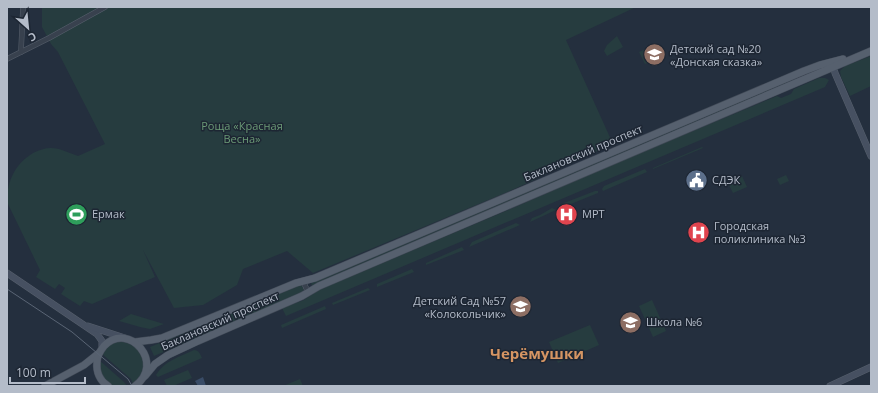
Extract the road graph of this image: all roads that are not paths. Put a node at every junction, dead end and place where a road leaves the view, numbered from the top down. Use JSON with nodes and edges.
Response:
{"nodes":[{"id":1,"x":23,"y":7,"type":"edge"},
{"id":2,"x":105,"y":7,"type":"edge"},
{"id":3,"x":49,"y":38,"type":"junction"},
{"id":4,"x":51,"y":44,"type":"dead end"},
{"id":5,"x":871,"y":46,"type":"edge"},
{"id":6,"x":871,"y":51,"type":"edge"},
{"id":7,"x":21,"y":52,"type":"junction"},
{"id":8,"x":7,"y":59,"type":"edge"},
{"id":9,"x":833,"y":65,"type":"junction"},
{"id":10,"x":871,"y":156,"type":"edge"},
{"id":11,"x":7,"y":273,"type":"edge"},
{"id":12,"x":303,"y":281,"type":"junction"},
{"id":13,"x":308,"y":292,"type":"junction"},
{"id":14,"x":83,"y":324,"type":"junction"},
{"id":15,"x":132,"y":340,"type":"junction"},
{"id":16,"x":101,"y":350,"type":"junction"},
{"id":17,"x":871,"y":367,"type":"edge"},
{"id":18,"x":143,"y":381,"type":"edge"},
{"id":19,"x":45,"y":386,"type":"edge"},
{"id":20,"x":108,"y":386,"type":"edge"},
{"id":21,"x":135,"y":386,"type":"edge"},
{"id":22,"x":830,"y":386,"type":"edge"}],
"edges":[{"from":1,"to":7,"type":"street"},
{"from":2,"to":3,"type":"street"},
{"from":3,"to":4,"type":"street"},
{"from":3,"to":7,"type":"street"},
{"from":5,"to":9,"type":"main road","name":"Баклановский проспект"},
{"from":6,"to":9,"type":"main road","name":"Баклановский проспект"},
{"from":7,"to":8,"type":"street"},
{"from":9,"to":10,"type":"main road"},
{"from":9,"to":12,"type":"main road","name":"Баклановский проспект"},
{"from":9,"to":13,"type":"main road","name":"Баклановский проспект"},
{"from":11,"to":14,"type":"main road"},
{"from":12,"to":13,"type":"street"},
{"from":12,"to":15,"type":"main road","name":"Баклановский проспект"},
{"from":13,"to":18,"type":"main road","name":"Баклановский проспект"},
{"from":14,"to":15,"type":"main road"},
{"from":14,"to":16,"type":"main road"},
{"from":15,"to":16,"type":"main road","name":"Баклановский проспект"},
{"from":15,"to":18,"type":"main road"},
{"from":16,"to":19,"type":"main road"},
{"from":16,"to":20,"type":"main road"},
{"from":17,"to":22,"type":"main road"},
{"from":18,"to":21,"type":"main road","name":"Баклановский проспект"}]}
